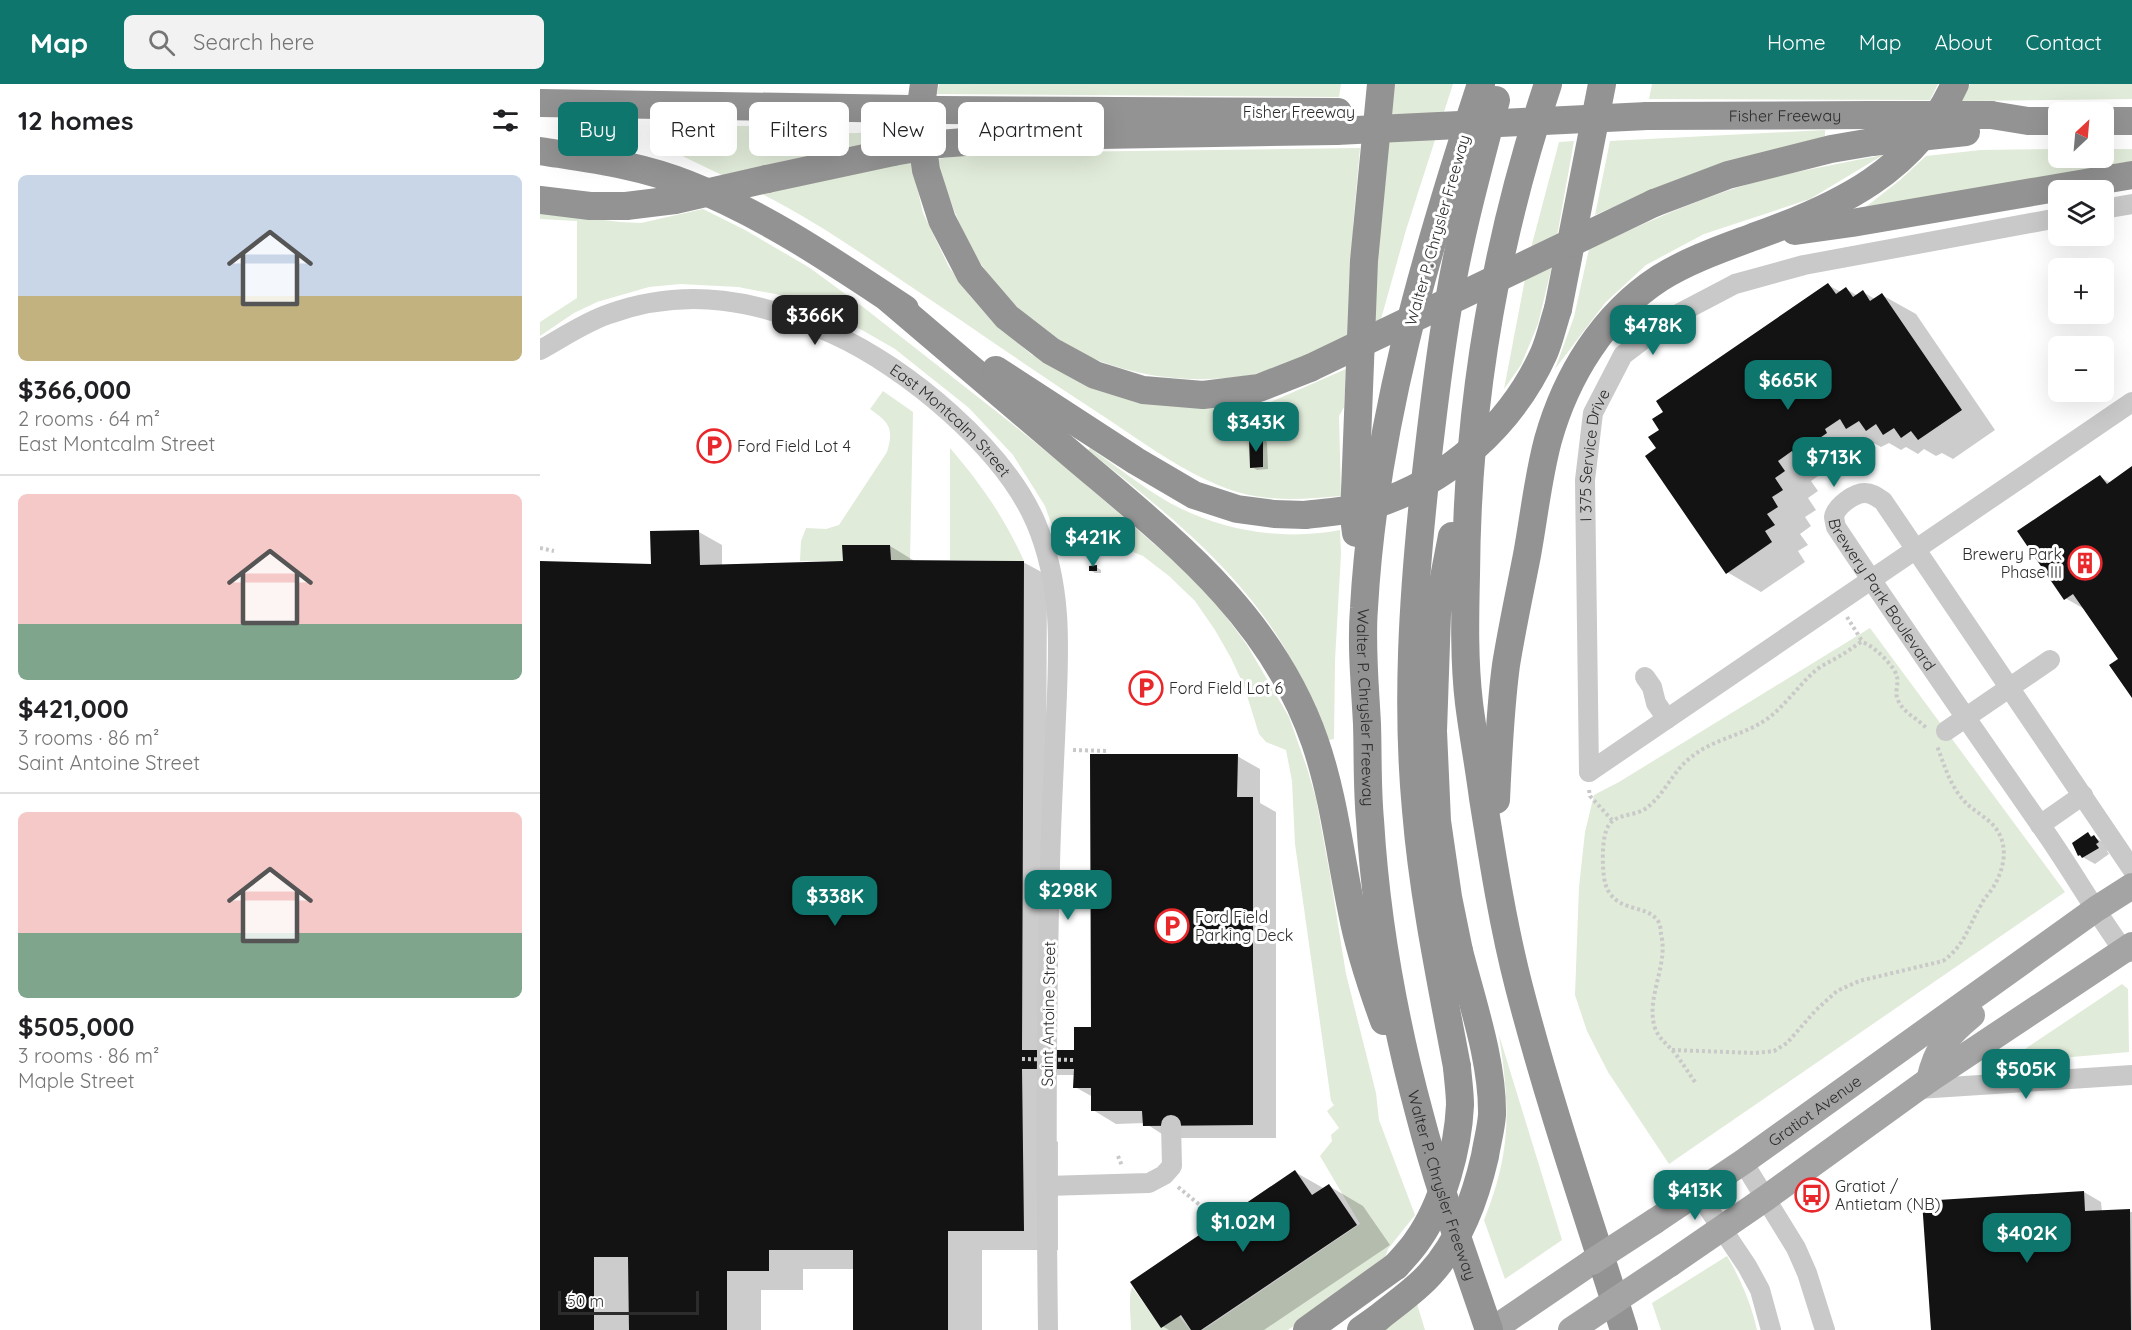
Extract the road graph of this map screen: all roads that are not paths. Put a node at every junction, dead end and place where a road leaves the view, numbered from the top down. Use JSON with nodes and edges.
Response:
{"nodes":[{"id":1,"x":924,"y":84,"type":"edge"},
{"id":2,"x":1381,"y":84,"type":"edge"},
{"id":3,"x":1481,"y":84,"type":"edge"},
{"id":4,"x":1500,"y":84,"type":"edge"},
{"id":5,"x":1548,"y":84,"type":"edge"},
{"id":6,"x":1602,"y":84,"type":"edge"},
{"id":7,"x":1955,"y":84,"type":"edge"},
{"id":8,"x":540,"y":102,"type":"edge"},
{"id":9,"x":2048,"y":121,"type":"edge"},
{"id":10,"x":2114,"y":121,"type":"edge"},
{"id":11,"x":2132,"y":121,"type":"edge"},
{"id":12,"x":1337,"y":122,"type":"junction"},
{"id":13,"x":1872,"y":128,"type":"junction"},
{"id":14,"x":540,"y":151,"type":"edge"},
{"id":15,"x":2132,"y":175,"type":"edge"},
{"id":16,"x":540,"y":200,"type":"edge"},
{"id":17,"x":2132,"y":204,"type":"edge"},
{"id":18,"x":2114,"y":207,"type":"edge"},
{"id":19,"x":2048,"y":220,"type":"edge"},
{"id":20,"x":1755,"y":237,"type":"junction"},
{"id":21,"x":889,"y":299,"type":"junction"},
{"id":22,"x":540,"y":350,"type":"edge"},
{"id":23,"x":1477,"y":398,"type":"junction"},
{"id":24,"x":2132,"y":402,"type":"edge"},
{"id":25,"x":1035,"y":522,"type":"joint"},
{"id":26,"x":1916,"y":550,"type":"junction"},
{"id":27,"x":1871,"y":580,"type":"junction"},
{"id":28,"x":1363,"y":613,"type":"junction"},
{"id":29,"x":2050,"y":660,"type":"dead end"},
{"id":30,"x":1640,"y":681,"type":"dead end"},
{"id":31,"x":2010,"y":688,"type":"junction"},
{"id":32,"x":1662,"y":711,"type":"junction"},
{"id":33,"x":1966,"y":718,"type":"junction"},
{"id":34,"x":1938,"y":737,"type":"road end"},
{"id":35,"x":2083,"y":795,"type":"junction"},
{"id":36,"x":2040,"y":825,"type":"junction"},
{"id":37,"x":1492,"y":856,"type":"junction"},
{"id":38,"x":2132,"y":869,"type":"edge"},
{"id":39,"x":2132,"y":886,"type":"edge"},
{"id":40,"x":2132,"y":902,"type":"edge"},
{"id":41,"x":2099,"y":915,"type":"junction"},
{"id":42,"x":2129,"y":949,"type":"edge"},
{"id":43,"x":1448,"y":953,"type":"junction"},
{"id":44,"x":2132,"y":1075,"type":"edge"},
{"id":45,"x":1924,"y":1085,"type":"junction"},
{"id":46,"x":1419,"y":1115,"type":"junction"},
{"id":47,"x":1171,"y":1125,"type":"dead end"},
{"id":48,"x":1743,"y":1162,"type":"junction"},
{"id":49,"x":1046,"y":1186,"type":"junction"},
{"id":50,"x":1698,"y":1193,"type":"junction"},
{"id":51,"x":1766,"y":1198,"type":"junction"},
{"id":52,"x":1723,"y":1228,"type":"junction"},
{"id":53,"x":1369,"y":1324,"type":"edge"},
{"id":54,"x":1048,"y":1330,"type":"edge"},
{"id":55,"x":1307,"y":1330,"type":"edge"},
{"id":56,"x":1490,"y":1330,"type":"edge"},
{"id":57,"x":1571,"y":1330,"type":"edge"},
{"id":58,"x":1624,"y":1330,"type":"edge"},
{"id":59,"x":1771,"y":1330,"type":"edge"},
{"id":60,"x":1825,"y":1330,"type":"edge"}],
"edges":[{"from":1,"to":13,"type":"highway","bridge":true},
{"from":2,"to":28,"type":"highway"},
{"from":3,"to":28,"type":"highway","name":"Walter P. Chrysler Freeway"},
{"from":4,"to":43,"type":"highway"},
{"from":5,"to":23,"type":"highway"},
{"from":6,"to":21,"type":"highway","bridge":true},
{"from":7,"to":20,"type":"highway"},
{"from":8,"to":12,"type":"highway","name":"Fisher Freeway","bridge":true},
{"from":9,"to":13,"type":"highway","bridge":true},
{"from":10,"to":11,"type":"highway"},
{"from":12,"to":13,"type":"highway","name":"Fisher Freeway","bridge":true},
{"from":12,"to":16,"type":"highway","bridge":true},
{"from":14,"to":21,"type":"highway"},
{"from":15,"to":20,"type":"highway"},
{"from":17,"to":18,"type":"street"},
{"from":19,"to":32,"type":"street","name":"I 375 Service Drive"},
{"from":20,"to":37,"type":"highway"},
{"from":21,"to":46,"type":"highway"},
{"from":22,"to":25,"type":"street","name":"East Montcalm Street"},
{"from":23,"to":37,"type":"highway"},
{"from":23,"to":43,"type":"highway"},
{"from":24,"to":26,"type":"street"},
{"from":25,"to":49,"type":"street","name":"Saint Antoine Street"},
{"from":26,"to":27,"type":"street"},
{"from":26,"to":27,"type":"street","name":"Brewery Park Boulevard"},
{"from":26,"to":31,"type":"street","name":"Brewery Park Boulevard"},
{"from":27,"to":32,"type":"street"},
{"from":27,"to":33,"type":"street","name":"Brewery Park Boulevard"},
{"from":28,"to":46,"type":"highway","name":"Walter P. Chrysler Freeway"},
{"from":29,"to":31,"type":"street"},
{"from":30,"to":32,"type":"street"},
{"from":31,"to":33,"type":"street"},
{"from":31,"to":35,"type":"street","name":"Brewery Park Boulevard"},
{"from":33,"to":34,"type":"street"},
{"from":33,"to":36,"type":"street","name":"Brewery Park Boulevard"},
{"from":35,"to":36,"type":"street"},
{"from":35,"to":38,"type":"street","name":"Brewery Park Boulevard"},
{"from":36,"to":41,"type":"street","name":"Brewery Park Boulevard"},
{"from":37,"to":58,"type":"highway"},
{"from":39,"to":41,"type":"main road","name":"Gratiot Avenue"},
{"from":40,"to":41,"type":"main road"},
{"from":41,"to":42,"type":"street","name":"Brewery Park Boulevard"},
{"from":41,"to":45,"type":"main road"},
{"from":41,"to":48,"type":"main road","name":"Gratiot Avenue"},
{"from":42,"to":45,"type":"main road"},
{"from":43,"to":53,"type":"highway","bridge":true},
{"from":43,"to":55,"type":"highway","bridge":true},
{"from":44,"to":45,"type":"street"},
{"from":45,"to":51,"type":"main road"},
{"from":46,"to":56,"type":"highway","name":"Walter P. Chrysler Freeway"},
{"from":47,"to":49,"type":"street"},
{"from":48,"to":50,"type":"main road","name":"Gratiot Avenue"},
{"from":48,"to":51,"type":"street"},
{"from":49,"to":54,"type":"street","name":"Saint Antoine Street"},
{"from":50,"to":52,"type":"street"},
{"from":50,"to":56,"type":"main road","name":"Gratiot Avenue","bridge":true},
{"from":51,"to":52,"type":"main road"},
{"from":51,"to":60,"type":"street"},
{"from":52,"to":57,"type":"main road","bridge":true},
{"from":52,"to":59,"type":"street"}]}
